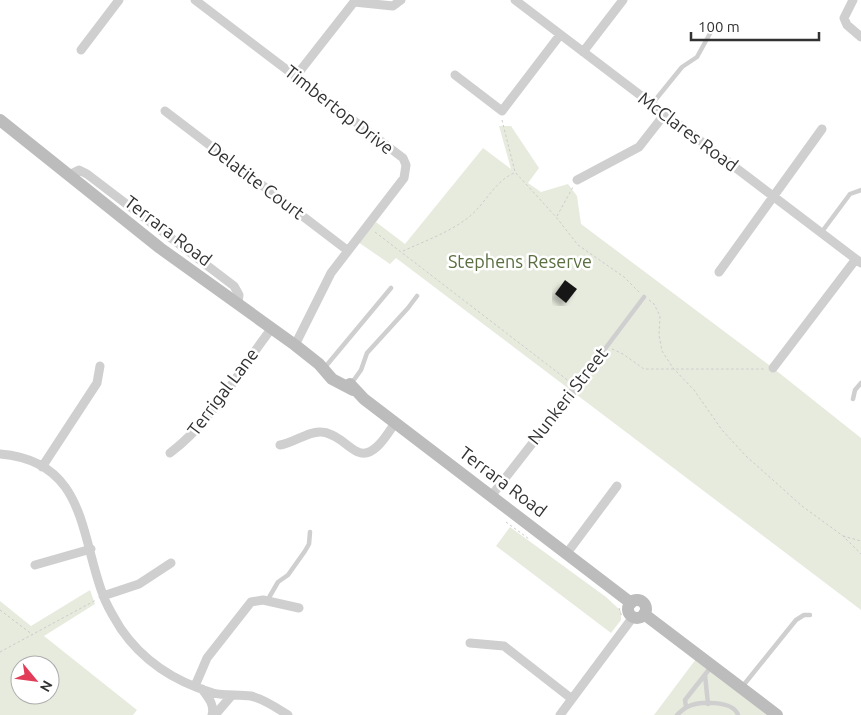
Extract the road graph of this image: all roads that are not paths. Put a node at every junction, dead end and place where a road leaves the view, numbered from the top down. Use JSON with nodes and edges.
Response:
{"nodes":[{"id":1,"x":119,"y":0,"type":"edge"},
{"id":2,"x":195,"y":0,"type":"edge"},
{"id":3,"x":401,"y":0,"type":"edge"},
{"id":4,"x":515,"y":0,"type":"edge"},
{"id":5,"x":623,"y":0,"type":"edge"},
{"id":6,"x":854,"y":0,"type":"edge"},
{"id":7,"x":713,"y":28,"type":"dead end"},
{"id":8,"x":560,"y":35,"type":"junction"},
{"id":9,"x":861,"y":37,"type":"edge"},
{"id":10,"x":80,"y":50,"type":"dead end"},
{"id":11,"x":584,"y":52,"type":"junction"},
{"id":12,"x":455,"y":75,"type":"dead end"},
{"id":13,"x":296,"y":76,"type":"junction"},
{"id":14,"x":651,"y":105,"type":"junction"},
{"id":15,"x":165,"y":111,"type":"dead end"},
{"id":16,"x":664,"y":115,"type":"junction"},
{"id":17,"x":0,"y":120,"type":"edge"},
{"id":18,"x":822,"y":129,"type":"dead end"},
{"id":19,"x":577,"y":180,"type":"road end"},
{"id":20,"x":861,"y":190,"type":"edge"},
{"id":21,"x":772,"y":196,"type":"junction"},
{"id":22,"x":821,"y":233,"type":"junction"},
{"id":23,"x":347,"y":250,"type":"junction"},
{"id":24,"x":859,"y":261,"type":"edge"},
{"id":25,"x":719,"y":272,"type":"dead end"},
{"id":26,"x":391,"y":288,"type":"dead end"},
{"id":27,"x":417,"y":296,"type":"dead end"},
{"id":28,"x":644,"y":297,"type":"road end"},
{"id":29,"x":272,"y":328,"type":"junction"},
{"id":30,"x":295,"y":345,"type":"junction"},
{"id":31,"x":100,"y":366,"type":"dead end"},
{"id":32,"x":323,"y":366,"type":"junction"},
{"id":33,"x":773,"y":368,"type":"road end"},
{"id":34,"x":861,"y":383,"type":"edge"},
{"id":35,"x":576,"y":387,"type":"joint"},
{"id":36,"x":351,"y":388,"type":"junction"},
{"id":37,"x":853,"y":399,"type":"dead end"},
{"id":38,"x":396,"y":423,"type":"junction"},
{"id":39,"x":280,"y":445,"type":"dead end"},
{"id":40,"x":170,"y":453,"type":"dead end"},
{"id":41,"x":0,"y":454,"type":"edge"},
{"id":42,"x":42,"y":467,"type":"junction"},
{"id":43,"x":617,"y":486,"type":"dead end"},
{"id":44,"x":492,"y":495,"type":"junction"},
{"id":45,"x":310,"y":532,"type":"dead end"},
{"id":46,"x":91,"y":549,"type":"junction"},
{"id":47,"x":567,"y":553,"type":"junction"},
{"id":48,"x":170,"y":563,"type":"dead end"},
{"id":49,"x":35,"y":565,"type":"dead end"},
{"id":50,"x":103,"y":596,"type":"junction"},
{"id":51,"x":267,"y":601,"type":"junction"},
{"id":52,"x":299,"y":608,"type":"dead end"},
{"id":53,"x":639,"y":615,"type":"junction"},
{"id":54,"x":810,"y":615,"type":"dead end"},
{"id":55,"x":470,"y":643,"type":"dead end"},
{"id":56,"x":709,"y":670,"type":"junction"},
{"id":57,"x":198,"y":687,"type":"junction"},
{"id":58,"x":741,"y":688,"type":"junction"},
{"id":59,"x":232,"y":695,"type":"junction"},
{"id":60,"x":572,"y":699,"type":"junction"},
{"id":61,"x":708,"y":704,"type":"junction"},
{"id":62,"x":686,"y":707,"type":"junction"},
{"id":63,"x":214,"y":715,"type":"edge"},
{"id":64,"x":288,"y":715,"type":"edge"},
{"id":65,"x":560,"y":715,"type":"edge"},
{"id":66,"x":677,"y":715,"type":"edge"},
{"id":67,"x":738,"y":715,"type":"edge"},
{"id":68,"x":777,"y":715,"type":"edge"}],
"edges":[{"from":1,"to":10,"type":"street"},
{"from":2,"to":13,"type":"street","name":"Timbertop Drive"},
{"from":3,"to":13,"type":"street"},
{"from":4,"to":8,"type":"street","name":"McClares Road"},
{"from":5,"to":11,"type":"street"},
{"from":6,"to":9,"type":"street"},
{"from":7,"to":14,"type":"lane"},
{"from":8,"to":11,"type":"street","name":"McClares Road"},
{"from":8,"to":12,"type":"street"},
{"from":11,"to":14,"type":"street","name":"McClares Road"},
{"from":13,"to":23,"type":"street","name":"Timbertop Drive"},
{"from":14,"to":16,"type":"street","name":"McClares Road"},
{"from":15,"to":23,"type":"street","name":"Delatite Court"},
{"from":16,"to":19,"type":"street"},
{"from":16,"to":21,"type":"street","name":"McClares Road"},
{"from":17,"to":29,"type":"main road","name":"Terrara Road"},
{"from":18,"to":21,"type":"street"},
{"from":20,"to":22,"type":"lane"},
{"from":21,"to":22,"type":"street","name":"McClares Road"},
{"from":21,"to":25,"type":"street"},
{"from":22,"to":24,"type":"street","name":"McClares Road"},
{"from":23,"to":30,"type":"street","name":"Timbertop Drive"},
{"from":24,"to":33,"type":"street"},
{"from":26,"to":32,"type":"lane"},
{"from":27,"to":36,"type":"lane"},
{"from":28,"to":35,"type":"lane","name":"Nunkeri Street"},
{"from":29,"to":30,"type":"main road","name":"Terrara Road"},
{"from":29,"to":40,"type":"street","name":"Terrigal Lane"},
{"from":30,"to":32,"type":"main road","name":"Terrara Road"},
{"from":31,"to":42,"type":"street"},
{"from":32,"to":36,"type":"main road","name":"Terrara Road"},
{"from":34,"to":37,"type":"lane"},
{"from":35,"to":44,"type":"street","name":"Nunkeri Street"},
{"from":36,"to":38,"type":"main road","name":"Terrara Road"},
{"from":38,"to":39,"type":"street"},
{"from":38,"to":44,"type":"main road","name":"Terrara Road"},
{"from":41,"to":42,"type":"street"},
{"from":42,"to":46,"type":"street"},
{"from":43,"to":47,"type":"street"},
{"from":44,"to":47,"type":"main road","name":"Terrara Road"},
{"from":45,"to":51,"type":"lane"},
{"from":46,"to":49,"type":"street"},
{"from":46,"to":50,"type":"street"},
{"from":47,"to":53,"type":"main road","name":"Terrara Road"},
{"from":48,"to":50,"type":"street"},
{"from":50,"to":57,"type":"street"},
{"from":51,"to":52,"type":"street"},
{"from":51,"to":57,"type":"street"},
{"from":53,"to":56,"type":"main road"},
{"from":53,"to":60,"type":"street"},
{"from":54,"to":58,"type":"lane"},
{"from":55,"to":60,"type":"street"},
{"from":56,"to":58,"type":"main road"},
{"from":56,"to":61,"type":"lane"},
{"from":56,"to":62,"type":"lane"},
{"from":57,"to":59,"type":"street"},
{"from":57,"to":63,"type":"street"},
{"from":58,"to":68,"type":"main road"},
{"from":59,"to":63,"type":"street"},
{"from":59,"to":64,"type":"street"},
{"from":60,"to":65,"type":"street"},
{"from":61,"to":62,"type":"lane"},
{"from":61,"to":67,"type":"lane"},
{"from":62,"to":66,"type":"lane"}]}
